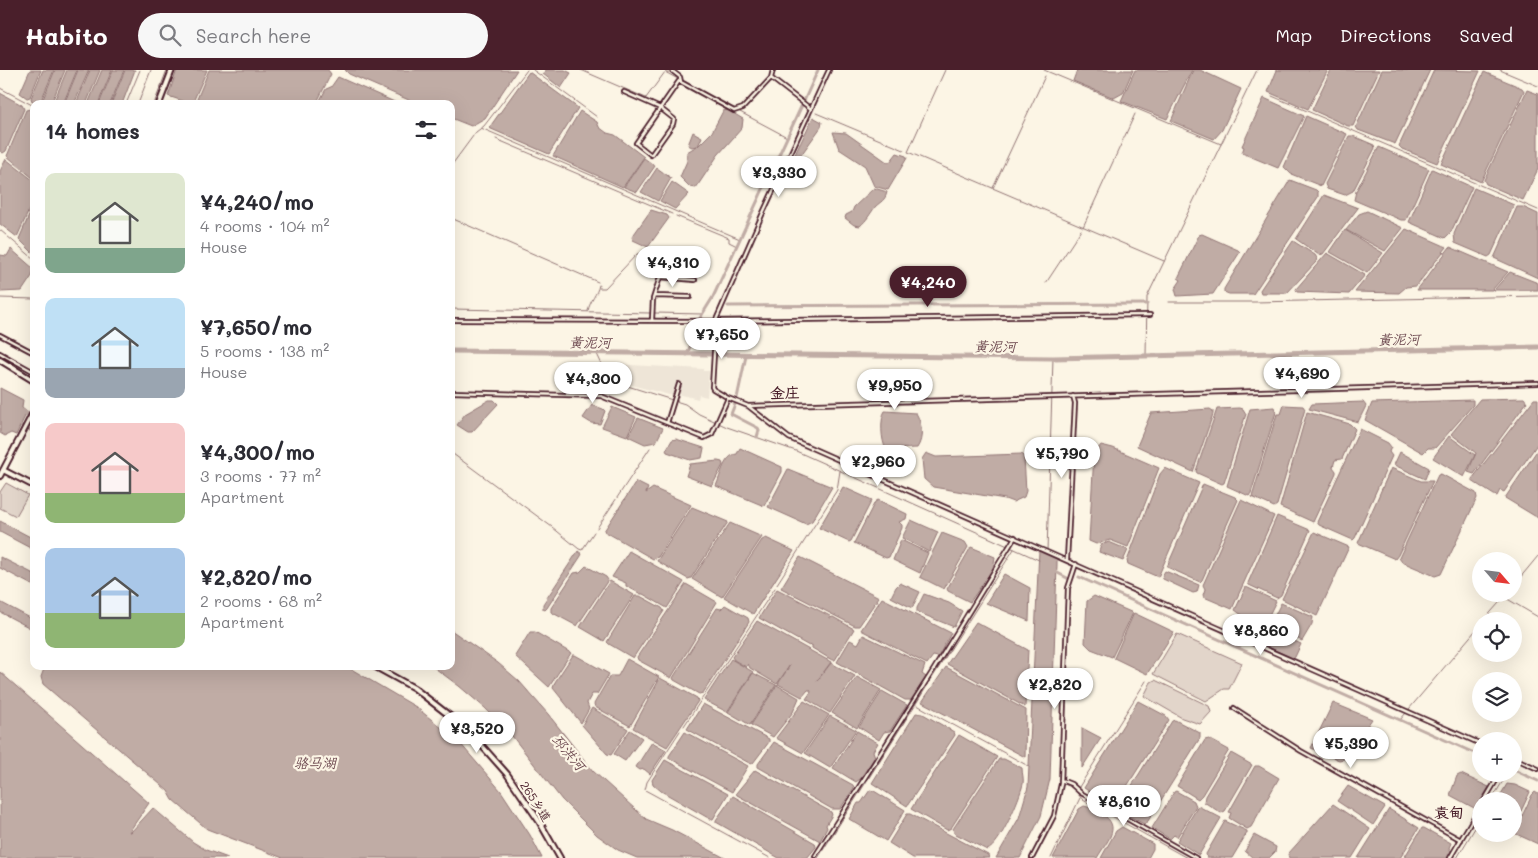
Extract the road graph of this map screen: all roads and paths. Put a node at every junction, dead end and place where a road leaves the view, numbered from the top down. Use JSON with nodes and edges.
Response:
{"nodes":[{"id":1,"x":172,"y":70,"type":"edge"},
{"id":2,"x":671,"y":70,"type":"edge"},
{"id":3,"x":773,"y":70,"type":"edge"},
{"id":4,"x":829,"y":70,"type":"edge"},
{"id":5,"x":771,"y":78,"type":"junction"},
{"id":6,"x":681,"y":82,"type":"junction"},
{"id":7,"x":624,"y":92,"type":"dead end"},
{"id":8,"x":161,"y":100,"type":"edge"},
{"id":9,"x":660,"y":108,"type":"junction"},
{"id":10,"x":811,"y":109,"type":"junction"},
{"id":11,"x":695,"y":280,"type":"dead end"},
{"id":12,"x":654,"y":296,"type":"junction"},
{"id":13,"x":690,"y":297,"type":"dead end"},
{"id":14,"x":1150,"y":315,"type":"dead end"},
{"id":15,"x":455,"y":320,"type":"edge"},
{"id":16,"x":652,"y":320,"type":"junction"},
{"id":17,"x":716,"y":320,"type":"junction"},
{"id":18,"x":0,"y":335,"type":"edge"},
{"id":19,"x":30,"y":351,"type":"edge"},
{"id":20,"x":0,"y":353,"type":"edge"},
{"id":21,"x":0,"y":360,"type":"edge"},
{"id":22,"x":30,"y":371,"type":"edge"},
{"id":23,"x":30,"y":379,"type":"edge"},
{"id":24,"x":1538,"y":383,"type":"edge"},
{"id":25,"x":679,"y":384,"type":"dead end"},
{"id":26,"x":455,"y":392,"type":"edge"},
{"id":27,"x":1073,"y":396,"type":"junction"},
{"id":28,"x":728,"y":398,"type":"junction"},
{"id":29,"x":748,"y":406,"type":"junction"},
{"id":30,"x":30,"y":419,"type":"edge"},
{"id":31,"x":667,"y":423,"type":"junction"},
{"id":32,"x":3,"y":470,"type":"junction"},
{"id":33,"x":0,"y":476,"type":"edge"},
{"id":34,"x":30,"y":484,"type":"edge"},
{"id":35,"x":1015,"y":537,"type":"junction"},
{"id":36,"x":1068,"y":560,"type":"junction"},
{"id":37,"x":1076,"y":564,"type":"junction"},
{"id":38,"x":381,"y":670,"type":"edge"},
{"id":39,"x":1234,"y":708,"type":"dead end"},
{"id":40,"x":1472,"y":740,"type":"edge"},
{"id":41,"x":1522,"y":762,"type":"edge"},
{"id":42,"x":1538,"y":769,"type":"edge"},
{"id":43,"x":1061,"y":780,"type":"junction"},
{"id":44,"x":1472,"y":821,"type":"edge"},
{"id":45,"x":1461,"y":840,"type":"junction"},
{"id":46,"x":815,"y":856,"type":"dead end"},
{"id":47,"x":558,"y":857,"type":"edge"},
{"id":48,"x":1032,"y":858,"type":"edge"},
{"id":49,"x":1196,"y":858,"type":"edge"},
{"id":50,"x":1450,"y":858,"type":"edge"}],
"edges":[{"from":1,"to":8,"type":"street"},
{"from":2,"to":6,"type":"street"},
{"from":3,"to":5,"type":"street"},
{"from":4,"to":10,"type":"street"},
{"from":5,"to":6,"type":"street"},
{"from":5,"to":10,"type":"street"},
{"from":6,"to":9,"type":"street"},
{"from":7,"to":9,"type":"street"},
{"from":9,"to":9,"type":"street"},
{"from":10,"to":17,"type":"street"},
{"from":11,"to":12,"type":"street"},
{"from":12,"to":13,"type":"street"},
{"from":12,"to":16,"type":"street"},
{"from":14,"to":17,"type":"street"},
{"from":15,"to":16,"type":"street"},
{"from":16,"to":17,"type":"street"},
{"from":17,"to":28,"type":"street"},
{"from":18,"to":19,"type":"street"},
{"from":20,"to":22,"type":"street"},
{"from":21,"to":23,"type":"street"},
{"from":24,"to":27,"type":"street"},
{"from":25,"to":31,"type":"street"},
{"from":26,"to":31,"type":"street"},
{"from":27,"to":29,"type":"street"},
{"from":27,"to":36,"type":"street"},
{"from":28,"to":29,"type":"street"},
{"from":28,"to":31,"type":"street"},
{"from":29,"to":35,"type":"street"},
{"from":30,"to":32,"type":"street"},
{"from":32,"to":33,"type":"street"},
{"from":32,"to":34,"type":"street"},
{"from":35,"to":36,"type":"street"},
{"from":35,"to":46,"type":"street"},
{"from":36,"to":37,"type":"street"},
{"from":37,"to":40,"type":"street"},
{"from":37,"to":43,"type":"street"},
{"from":38,"to":47,"type":"street","name":"265乡道"},
{"from":39,"to":45,"type":"street"},
{"from":41,"to":42,"type":"street"},
{"from":43,"to":48,"type":"street"},
{"from":43,"to":49,"type":"street"},
{"from":44,"to":45,"type":"street"},
{"from":45,"to":50,"type":"street"}]}
